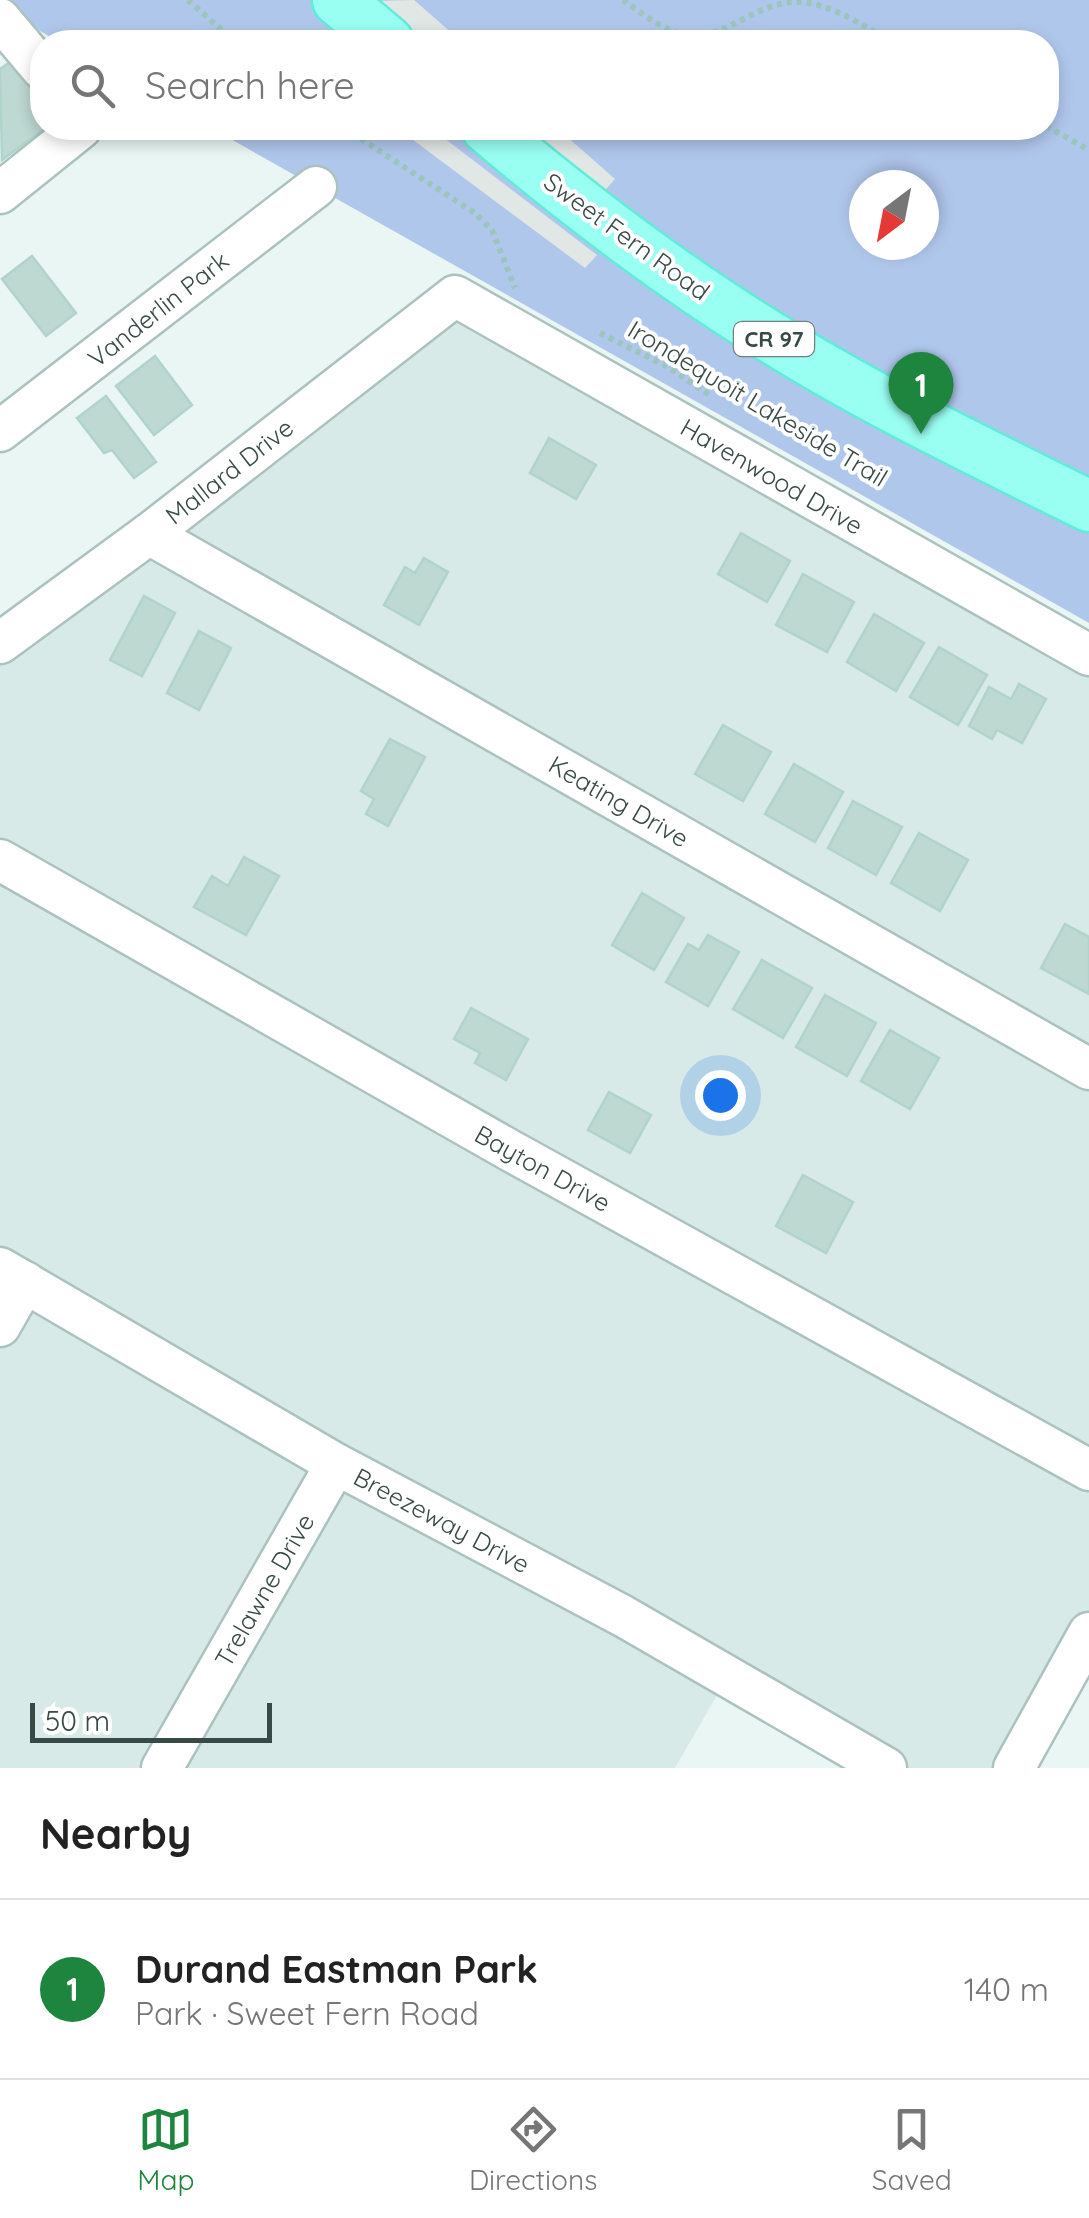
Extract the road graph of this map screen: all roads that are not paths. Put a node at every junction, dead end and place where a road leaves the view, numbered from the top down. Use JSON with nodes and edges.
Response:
{"nodes":[{"id":1,"x":338,"y":0,"type":"edge"},
{"id":2,"x":4,"y":24,"type":"edge"},
{"id":3,"x":374,"y":30,"type":"edge"},
{"id":4,"x":30,"y":55,"type":"edge"},
{"id":5,"x":66,"y":140,"type":"edge"},
{"id":6,"x":502,"y":140,"type":"edge"},
{"id":7,"x":316,"y":186,"type":"dead end"},
{"id":8,"x":0,"y":193,"type":"edge"},
{"id":9,"x":455,"y":296,"type":"joint"},
{"id":10,"x":0,"y":430,"type":"edge"},
{"id":11,"x":1089,"y":506,"type":"edge"},
{"id":12,"x":149,"y":534,"type":"junction"},
{"id":13,"x":0,"y":643,"type":"edge"},
{"id":14,"x":1089,"y":655,"type":"edge"},
{"id":15,"x":0,"y":860,"type":"edge"},
{"id":16,"x":1089,"y":1068,"type":"edge"},
{"id":17,"x":12,"y":1275,"type":"edge"},
{"id":18,"x":0,"y":1326,"type":"edge"},
{"id":19,"x":336,"y":1464,"type":"junction"},
{"id":20,"x":1089,"y":1470,"type":"edge"},
{"id":21,"x":1089,"y":1633,"type":"edge"},
{"id":22,"x":162,"y":1768,"type":"edge"},
{"id":23,"x":886,"y":1768,"type":"edge"},
{"id":24,"x":1014,"y":1768,"type":"edge"}],
"edges":[{"from":1,"to":3,"type":"main road"},
{"from":2,"to":4,"type":"street"},
{"from":5,"to":8,"type":"street"},
{"from":6,"to":11,"type":"main road","name":"Sweet Fern Road","number":"CR 97"},
{"from":7,"to":10,"type":"street","name":"Vanderlin Park"},
{"from":9,"to":12,"type":"street","name":"Mallard Drive"},
{"from":9,"to":14,"type":"street","name":"Havenwood Drive"},
{"from":12,"to":13,"type":"street","name":"Mallard Drive"},
{"from":12,"to":16,"type":"street","name":"Keating Drive"},
{"from":15,"to":20,"type":"street","name":"Bayton Drive"},
{"from":17,"to":18,"type":"street"},
{"from":17,"to":19,"type":"street","name":"Breezeway Drive"},
{"from":19,"to":22,"type":"street","name":"Trelawne Drive"},
{"from":19,"to":23,"type":"street","name":"Breezeway Drive"},
{"from":21,"to":24,"type":"street"}]}
